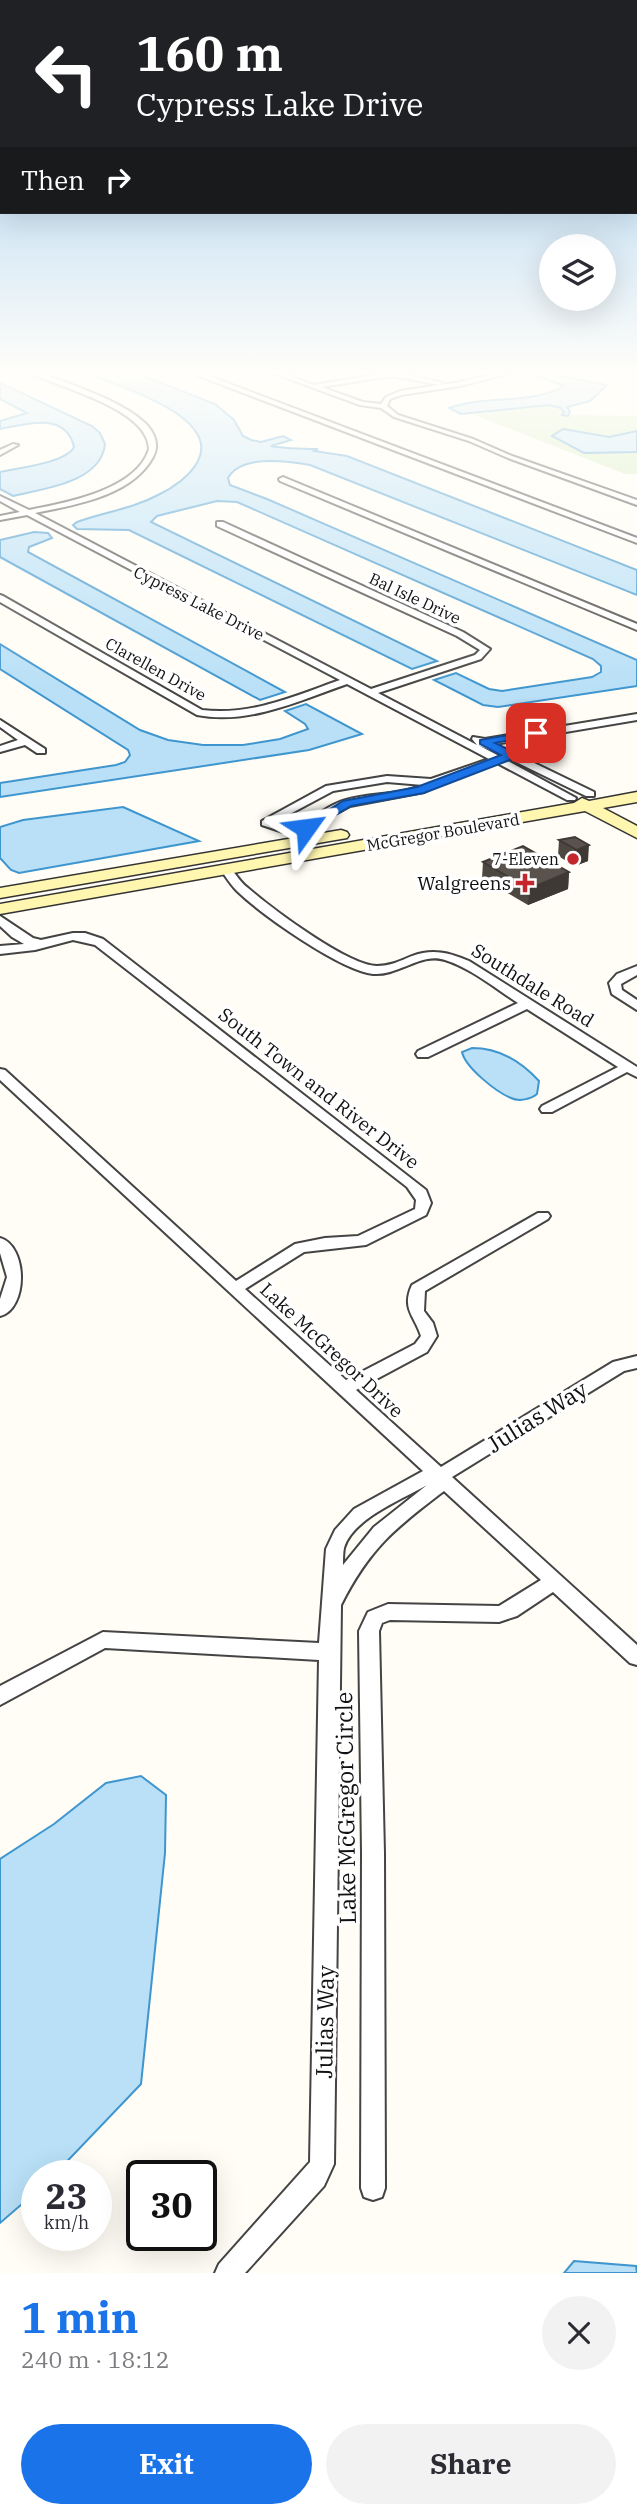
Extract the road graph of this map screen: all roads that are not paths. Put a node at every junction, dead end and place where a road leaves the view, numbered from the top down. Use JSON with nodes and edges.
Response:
{"nodes":[{"id":1,"x":130,"y":476,"type":"edge"},
{"id":2,"x":466,"y":476,"type":"edge"},
{"id":3,"x":563,"y":476,"type":"edge"},
{"id":4,"x":283,"y":479,"type":"dead end"},
{"id":5,"x":0,"y":498,"type":"edge"},
{"id":6,"x":637,"y":503,"type":"edge"},
{"id":7,"x":27,"y":512,"type":"junction"},
{"id":8,"x":0,"y":518,"type":"edge"},
{"id":9,"x":220,"y":524,"type":"dead end"},
{"id":10,"x":637,"y":541,"type":"edge"},
{"id":11,"x":0,"y":597,"type":"edge"},
{"id":12,"x":637,"y":627,"type":"edge"},
{"id":13,"x":349,"y":680,"type":"junction"},
{"id":14,"x":371,"y":692,"type":"junction"},
{"id":15,"x":398,"y":706,"type":"junction"},
{"id":16,"x":637,"y":717,"type":"edge"},
{"id":17,"x":0,"y":723,"type":"edge"},
{"id":18,"x":26,"y":741,"type":"junction"},
{"id":19,"x":484,"y":742,"type":"junction"},
{"id":20,"x":469,"y":745,"type":"junction"},
{"id":21,"x":0,"y":749,"type":"edge"},
{"id":22,"x":41,"y":751,"type":"dead end"},
{"id":23,"x":511,"y":755,"type":"junction"},
{"id":24,"x":497,"y":760,"type":"junction"},
{"id":25,"x":443,"y":779,"type":"junction"},
{"id":26,"x":637,"y":787,"type":"edge"},
{"id":27,"x":637,"y":797,"type":"edge"},
{"id":28,"x":571,"y":798,"type":"junction"},
{"id":29,"x":589,"y":800,"type":"junction"},
{"id":30,"x":607,"y":802,"type":"junction"},
{"id":31,"x":637,"y":817,"type":"edge"},
{"id":32,"x":637,"y":833,"type":"edge"},
{"id":33,"x":346,"y":834,"type":"junction"},
{"id":34,"x":227,"y":870,"type":"junction"},
{"id":35,"x":0,"y":893,"type":"edge"},
{"id":36,"x":0,"y":909,"type":"edge"},
{"id":37,"x":0,"y":920,"type":"edge"},
{"id":38,"x":44,"y":944,"type":"junction"},
{"id":39,"x":0,"y":950,"type":"edge"},
{"id":40,"x":637,"y":970,"type":"edge"},
{"id":41,"x":527,"y":1004,"type":"junction"},
{"id":42,"x":637,"y":1006,"type":"edge"},
{"id":43,"x":423,"y":1054,"type":"dead end"},
{"id":44,"x":632,"y":1070,"type":"edge"},
{"id":45,"x":0,"y":1073,"type":"edge"},
{"id":46,"x":547,"y":1109,"type":"dead end"},
{"id":47,"x":543,"y":1216,"type":"dead end"},
{"id":48,"x":0,"y":1243,"type":"edge"},
{"id":49,"x":234,"y":1289,"type":"junction"},
{"id":50,"x":0,"y":1311,"type":"edge"},
{"id":51,"x":637,"y":1362,"type":"edge"},
{"id":52,"x":343,"y":1389,"type":"junction"},
{"id":53,"x":439,"y":1477,"type":"junction"},
{"id":54,"x":553,"y":1582,"type":"junction"},
{"id":55,"x":331,"y":1604,"type":"junction"},
{"id":56,"x":328,"y":1652,"type":"junction"},
{"id":57,"x":637,"y":1657,"type":"edge"},
{"id":58,"x":0,"y":1696,"type":"edge"},
{"id":59,"x":373,"y":2188,"type":"dead end"},
{"id":60,"x":228,"y":2273,"type":"edge"}],
"edges":[{"from":1,"to":7,"type":"street"},
{"from":2,"to":10,"type":"street"},
{"from":3,"to":6,"type":"street"},
{"from":4,"to":12,"type":"street"},
{"from":5,"to":7,"type":"street","name":"Cypress Lake Drive"},
{"from":7,"to":8,"type":"street"},
{"from":7,"to":13,"type":"street","name":"Cypress Lake Drive"},
{"from":9,"to":14,"type":"street","name":"Bal Isle Drive"},
{"from":11,"to":13,"type":"street","name":"Clarellen Drive"},
{"from":13,"to":14,"type":"street","name":"Cypress Lake Drive"},
{"from":14,"to":15,"type":"street","name":"Cypress Lake Drive"},
{"from":15,"to":19,"type":"street","name":"Cypress Lake Drive"},
{"from":15,"to":20,"type":"street","name":"Cypress Lake Drive"},
{"from":16,"to":19,"type":"street"},
{"from":17,"to":18,"type":"street"},
{"from":18,"to":21,"type":"street"},
{"from":18,"to":22,"type":"street"},
{"from":19,"to":20,"type":"street"},
{"from":19,"to":23,"type":"street","name":"Cypress Lake Drive"},
{"from":20,"to":24,"type":"street","name":"Cypress Lake Drive"},
{"from":23,"to":24,"type":"street"},
{"from":23,"to":29,"type":"street","name":"Cypress Lake Drive"},
{"from":24,"to":25,"type":"street"},
{"from":24,"to":28,"type":"street","name":"Cypress Lake Drive"},
{"from":25,"to":25,"type":"street"},
{"from":26,"to":29,"type":"main road","name":"McGregor Boulevard"},
{"from":27,"to":30,"type":"main road","name":"McGregor Boulevard"},
{"from":28,"to":29,"type":"main road","name":"Cypress Lake Drive"},
{"from":28,"to":33,"type":"main road","name":"McGregor Boulevard"},
{"from":29,"to":30,"type":"main road","name":"McGregor Boulevard"},
{"from":29,"to":32,"type":"main road","name":"Cypress Lake Drive"},
{"from":29,"to":34,"type":"main road","name":"McGregor Boulevard"},
{"from":30,"to":31,"type":"main road"},
{"from":33,"to":34,"type":"main road"},
{"from":33,"to":35,"type":"main road","name":"McGregor Boulevard"},
{"from":34,"to":36,"type":"main road","name":"McGregor Boulevard"},
{"from":34,"to":41,"type":"street","name":"Southdale Road"},
{"from":37,"to":38,"type":"street"},
{"from":38,"to":39,"type":"street"},
{"from":38,"to":49,"type":"street","name":"South Town and River Drive"},
{"from":40,"to":42,"type":"street"},
{"from":41,"to":43,"type":"street"},
{"from":41,"to":44,"type":"street","name":"Southdale Road"},
{"from":44,"to":46,"type":"street"},
{"from":45,"to":49,"type":"street","name":"Lake McGregor Drive"},
{"from":47,"to":52,"type":"street"},
{"from":48,"to":50,"type":"street"},
{"from":49,"to":52,"type":"street","name":"Lake McGregor Drive"},
{"from":51,"to":53,"type":"street","name":"Julias Way"},
{"from":52,"to":53,"type":"street","name":"Lake McGregor Drive"},
{"from":53,"to":54,"type":"street","name":"Lake McGregor Drive"},
{"from":53,"to":55,"type":"street","name":"Julias Way"},
{"from":53,"to":55,"type":"street","name":"Julias Way"},
{"from":54,"to":57,"type":"street","name":"Lake McGregor Drive"},
{"from":54,"to":59,"type":"street","name":"Lake McGregor Circle"},
{"from":55,"to":56,"type":"street","name":"Julias Way"},
{"from":56,"to":58,"type":"street"},
{"from":56,"to":60,"type":"street","name":"Julias Way"}]}
